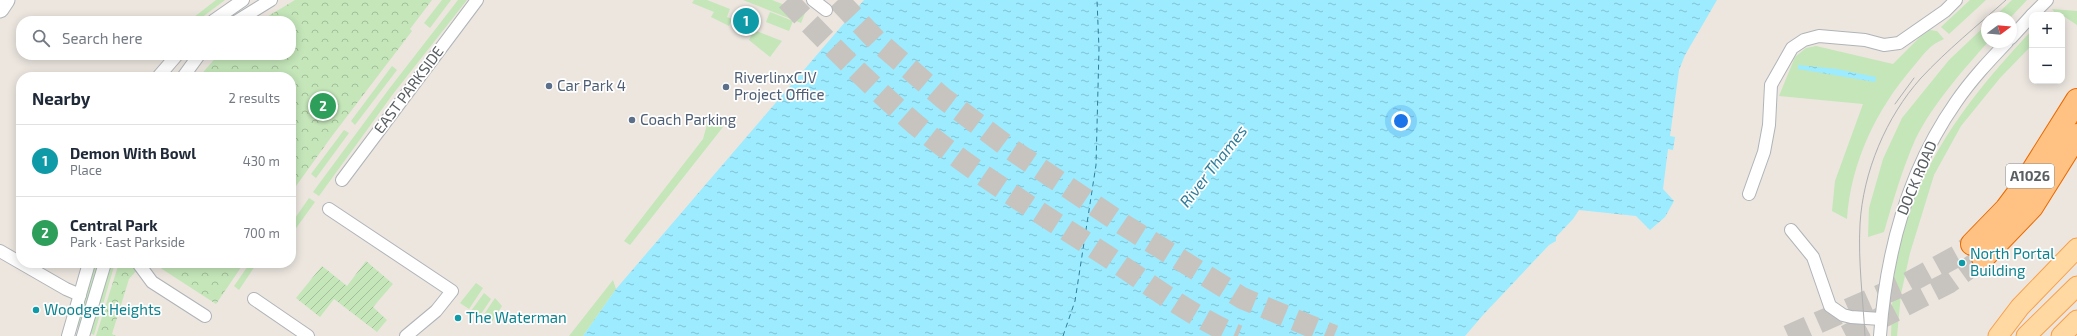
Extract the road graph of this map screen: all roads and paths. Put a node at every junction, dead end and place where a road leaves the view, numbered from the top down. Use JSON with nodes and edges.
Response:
{"nodes":[{"id":1,"x":5,"y":0,"type":"edge"},
{"id":2,"x":243,"y":0,"type":"edge"},
{"id":3,"x":271,"y":0,"type":"edge"},
{"id":4,"x":478,"y":0,"type":"edge"},
{"id":5,"x":813,"y":0,"type":"edge"},
{"id":6,"x":1956,"y":0,"type":"edge"},
{"id":7,"x":2047,"y":0,"type":"edge"},
{"id":8,"x":0,"y":9,"type":"edge"},
{"id":9,"x":826,"y":10,"type":"dead end"},
{"id":10,"x":2035,"y":12,"type":"edge"},
{"id":11,"x":220,"y":16,"type":"edge"},
{"id":12,"x":245,"y":16,"type":"edge"},
{"id":13,"x":2029,"y":18,"type":"edge"},
{"id":14,"x":2017,"y":31,"type":"edge"},
{"id":15,"x":2002,"y":48,"type":"edge"},
{"id":16,"x":173,"y":60,"type":"edge"},
{"id":17,"x":195,"y":60,"type":"edge"},
{"id":18,"x":162,"y":72,"type":"edge"},
{"id":19,"x":187,"y":72,"type":"edge"},
{"id":20,"x":2077,"y":100,"type":"edge"},
{"id":21,"x":2077,"y":135,"type":"edge"},
{"id":22,"x":342,"y":180,"type":"dead end"},
{"id":23,"x":1749,"y":194,"type":"dead end"},
{"id":24,"x":329,"y":209,"type":"dead end"},
{"id":25,"x":1791,"y":230,"type":"dead end"},
{"id":26,"x":2077,"y":248,"type":"edge"},
{"id":27,"x":0,"y":251,"type":"edge"},
{"id":28,"x":16,"y":260,"type":"edge"},
{"id":29,"x":29,"y":268,"type":"edge"},
{"id":30,"x":88,"y":268,"type":"edge"},
{"id":31,"x":103,"y":268,"type":"edge"},
{"id":32,"x":142,"y":268,"type":"edge"},
{"id":33,"x":2077,"y":286,"type":"edge"},
{"id":34,"x":80,"y":294,"type":"junction"},
{"id":35,"x":254,"y":299,"type":"dead end"},
{"id":36,"x":205,"y":316,"type":"dead end"},
{"id":37,"x":1881,"y":319,"type":"junction"},
{"id":38,"x":2077,"y":320,"type":"edge"},
{"id":39,"x":68,"y":336,"type":"edge"},
{"id":40,"x":83,"y":336,"type":"edge"},
{"id":41,"x":308,"y":336,"type":"edge"},
{"id":42,"x":406,"y":336,"type":"edge"},
{"id":43,"x":1880,"y":336,"type":"edge"},
{"id":44,"x":1998,"y":336,"type":"edge"},
{"id":45,"x":2026,"y":336,"type":"edge"},
{"id":46,"x":2061,"y":336,"type":"edge"}],
"edges":[{"from":1,"to":8,"type":"street"},
{"from":2,"to":11,"type":"street"},
{"from":3,"to":12,"type":"street"},
{"from":4,"to":22,"type":"street","name":"EAST PARKSIDE"},
{"from":5,"to":9,"type":"street"},
{"from":6,"to":23,"type":"street"},
{"from":7,"to":10,"type":"street"},
{"from":13,"to":14,"type":"street"},
{"from":15,"to":37,"type":"street","name":"DOCK ROAD"},
{"from":16,"to":18,"type":"street"},
{"from":17,"to":19,"type":"street"},
{"from":20,"to":21,"type":"highway","number":"A1026"},
{"from":24,"to":42,"type":"street"},
{"from":25,"to":37,"type":"street"},
{"from":26,"to":44,"type":"main road"},
{"from":27,"to":28,"type":"street"},
{"from":29,"to":34,"type":"street"},
{"from":30,"to":34,"type":"street"},
{"from":31,"to":40,"type":"street"},
{"from":32,"to":36,"type":"street"},
{"from":33,"to":45,"type":"main road"},
{"from":34,"to":39,"type":"street"},
{"from":35,"to":41,"type":"street"},
{"from":37,"to":43,"type":"street","name":"DOCK ROAD"},
{"from":38,"to":46,"type":"main road"}]}
